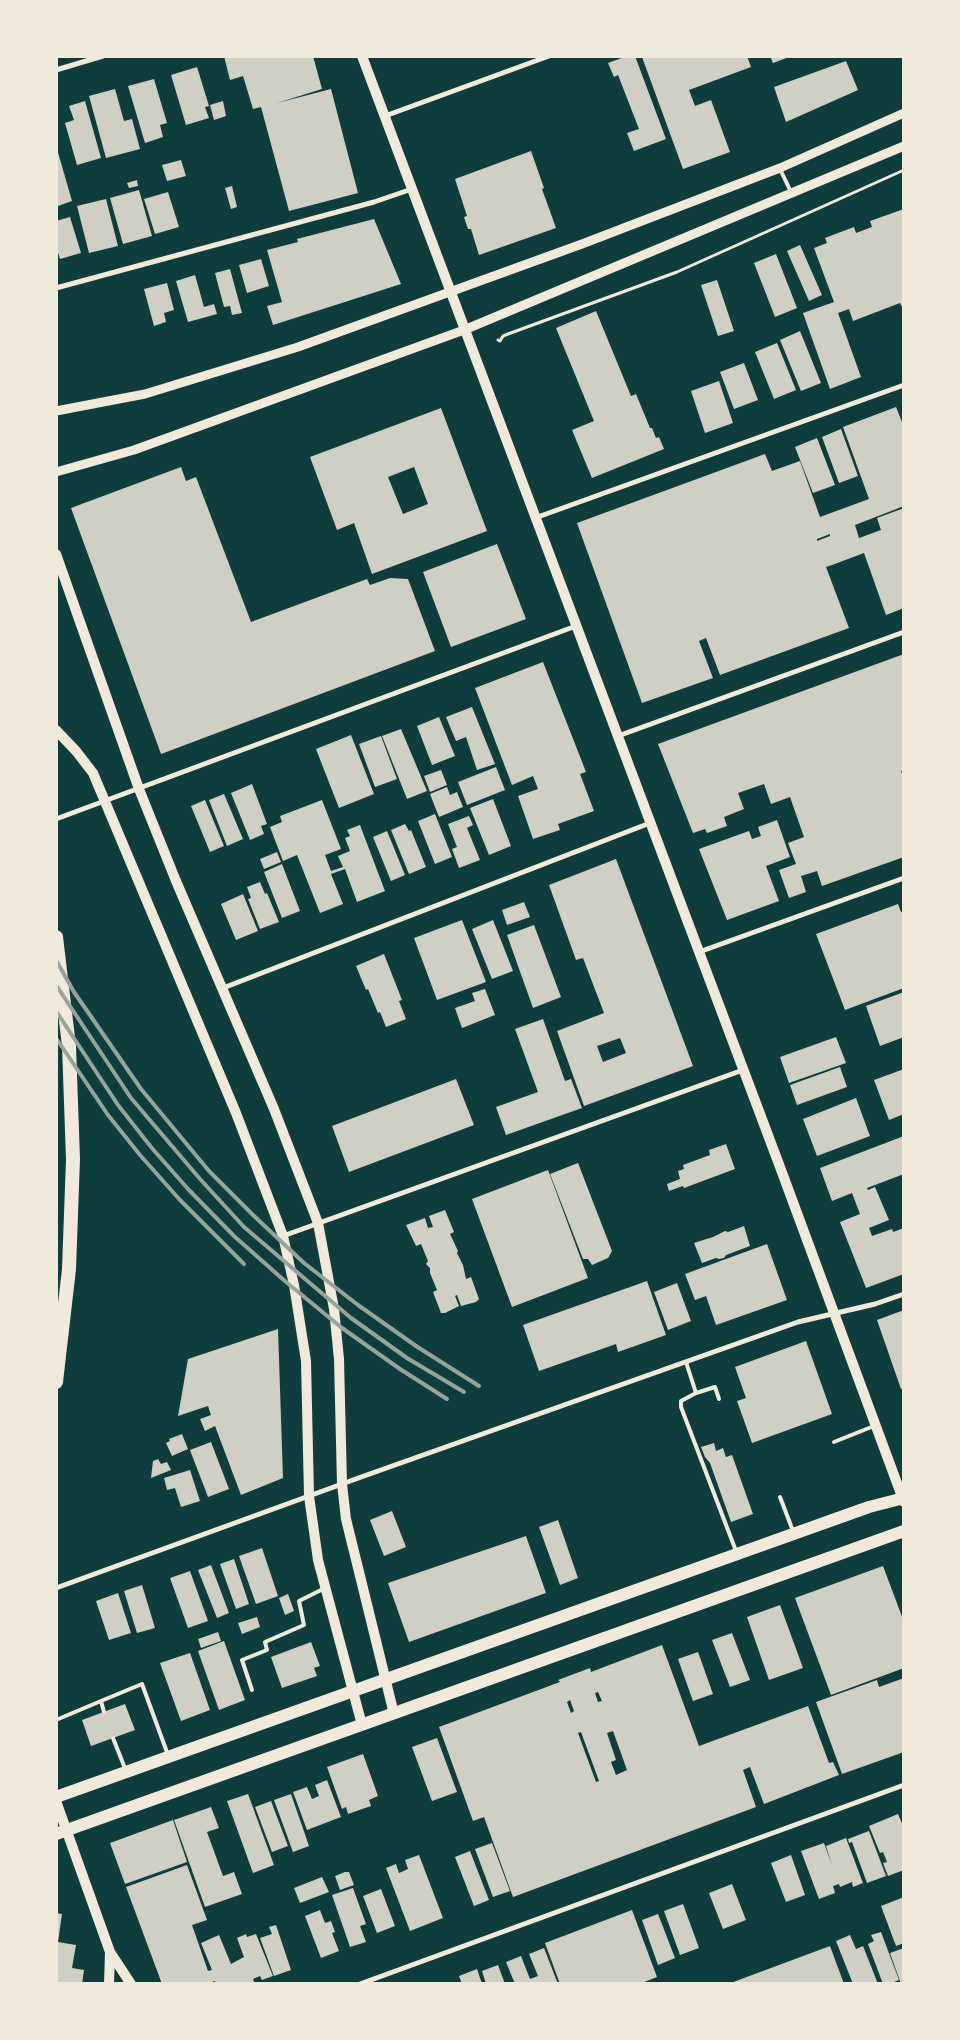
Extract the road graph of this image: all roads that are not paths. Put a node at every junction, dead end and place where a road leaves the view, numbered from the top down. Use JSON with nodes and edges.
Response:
{"nodes":[{"id":1,"x":103,"y":56,"type":"edge"},
{"id":2,"x":362,"y":56,"type":"edge"},
{"id":3,"x":549,"y":56,"type":"edge"},
{"id":4,"x":56,"y":70,"type":"edge"},
{"id":5,"x":904,"y":113,"type":"edge"},
{"id":6,"x":385,"y":116,"type":"junction"},
{"id":7,"x":904,"y":146,"type":"edge"},
{"id":8,"x":780,"y":168,"type":"junction"},
{"id":9,"x":413,"y":189,"type":"junction"},
{"id":10,"x":792,"y":194,"type":"junction"},
{"id":11,"x":56,"y":288,"type":"edge"},
{"id":12,"x":450,"y":292,"type":"junction"},
{"id":13,"x":464,"y":330,"type":"junction"},
{"id":14,"x":904,"y":385,"type":"edge"},
{"id":15,"x":56,"y":411,"type":"edge"},
{"id":16,"x":56,"y":472,"type":"edge"},
{"id":17,"x":534,"y":518,"type":"junction"},
{"id":18,"x":56,"y":554,"type":"edge"},
{"id":19,"x":577,"y":626,"type":"junction"},
{"id":20,"x":904,"y":632,"type":"edge"},
{"id":21,"x":56,"y":730,"type":"edge"},
{"id":22,"x":618,"y":736,"type":"junction"},
{"id":23,"x":139,"y":788,"type":"junction"},
{"id":24,"x":104,"y":801,"type":"junction"},
{"id":25,"x":56,"y":819,"type":"edge"},
{"id":26,"x":650,"y":822,"type":"junction"},
{"id":27,"x":904,"y":878,"type":"edge"},
{"id":28,"x":56,"y":936,"type":"edge"},
{"id":29,"x":699,"y":952,"type":"junction"},
{"id":30,"x":224,"y":988,"type":"junction"},
{"id":31,"x":743,"y":1070,"type":"junction"},
{"id":32,"x":318,"y":1223,"type":"junction"},
{"id":33,"x":283,"y":1236,"type":"junction"},
{"id":34,"x":904,"y":1294,"type":"edge"},
{"id":35,"x":833,"y":1314,"type":"junction"},
{"id":36,"x":686,"y":1362,"type":"junction"},
{"id":37,"x":56,"y":1382,"type":"edge"},
{"id":38,"x":696,"y":1393,"type":"junction"},
{"id":39,"x":719,"y":1399,"type":"dead end"},
{"id":40,"x":875,"y":1426,"type":"junction"},
{"id":41,"x":834,"y":1442,"type":"dead end"},
{"id":42,"x":342,"y":1484,"type":"junction"},
{"id":43,"x":309,"y":1496,"type":"junction"},
{"id":44,"x":780,"y":1497,"type":"dead end"},
{"id":45,"x":903,"y":1500,"type":"edge"},
{"id":46,"x":904,"y":1531,"type":"edge"},
{"id":47,"x":793,"y":1534,"type":"junction"},
{"id":48,"x":737,"y":1554,"type":"junction"},
{"id":49,"x":56,"y":1588,"type":"edge"},
{"id":50,"x":325,"y":1588,"type":"junction"},
{"id":51,"x":385,"y":1680,"type":"junction"},
{"id":52,"x":252,"y":1690,"type":"dead end"},
{"id":53,"x":352,"y":1692,"type":"junction"},
{"id":54,"x":101,"y":1700,"type":"junction"},
{"id":55,"x":104,"y":1712,"type":"dead end"},
{"id":56,"x":394,"y":1714,"type":"junction"},
{"id":57,"x":56,"y":1720,"type":"edge"},
{"id":58,"x":362,"y":1726,"type":"junction"},
{"id":59,"x":113,"y":1738,"type":"dead end"},
{"id":60,"x":168,"y":1757,"type":"junction"},
{"id":61,"x":126,"y":1772,"type":"junction"},
{"id":62,"x":904,"y":1785,"type":"edge"},
{"id":63,"x":56,"y":1799,"type":"edge"},
{"id":64,"x":62,"y":1833,"type":"edge"},
{"id":65,"x":110,"y":1952,"type":"junction"},
{"id":66,"x":109,"y":1984,"type":"edge"},
{"id":67,"x":131,"y":1984,"type":"edge"},
{"id":68,"x":360,"y":1984,"type":"edge"}],
"edges":[{"from":1,"to":4,"type":"street"},
{"from":2,"to":6,"type":"main road"},
{"from":3,"to":6,"type":"street"},
{"from":5,"to":8,"type":"street"},
{"from":6,"to":9,"type":"main road"},
{"from":7,"to":10,"type":"street"},
{"from":8,"to":10,"type":"lane"},
{"from":8,"to":12,"type":"street"},
{"from":9,"to":11,"type":"street"},
{"from":9,"to":12,"type":"main road"},
{"from":10,"to":13,"type":"street"},
{"from":12,"to":13,"type":"main road"},
{"from":12,"to":15,"type":"street"},
{"from":13,"to":16,"type":"street"},
{"from":13,"to":17,"type":"main road"},
{"from":14,"to":17,"type":"street"},
{"from":17,"to":19,"type":"main road"},
{"from":18,"to":23,"type":"main road"},
{"from":19,"to":22,"type":"main road"},
{"from":19,"to":23,"type":"street"},
{"from":20,"to":22,"type":"street"},
{"from":21,"to":24,"type":"main road"},
{"from":22,"to":26,"type":"main road"},
{"from":23,"to":24,"type":"street"},
{"from":23,"to":30,"type":"main road"},
{"from":24,"to":25,"type":"street"},
{"from":24,"to":33,"type":"main road"},
{"from":26,"to":29,"type":"main road"},
{"from":26,"to":30,"type":"street"},
{"from":27,"to":29,"type":"street"},
{"from":28,"to":37,"type":"highway"},
{"from":29,"to":31,"type":"main road"},
{"from":30,"to":32,"type":"main road"},
{"from":31,"to":32,"type":"street"},
{"from":31,"to":35,"type":"main road"},
{"from":32,"to":33,"type":"street"},
{"from":32,"to":42,"type":"main road"},
{"from":33,"to":43,"type":"main road"},
{"from":34,"to":35,"type":"street"},
{"from":35,"to":36,"type":"street"},
{"from":35,"to":40,"type":"main road"},
{"from":36,"to":38,"type":"lane"},
{"from":36,"to":42,"type":"street"},
{"from":38,"to":39,"type":"lane"},
{"from":38,"to":48,"type":"lane"},
{"from":40,"to":41,"type":"lane"},
{"from":40,"to":45,"type":"main road"},
{"from":42,"to":43,"type":"street"},
{"from":42,"to":51,"type":"main road"},
{"from":43,"to":49,"type":"street"},
{"from":43,"to":50,"type":"main road"},
{"from":44,"to":47,"type":"lane"},
{"from":45,"to":47,"type":"main road"},
{"from":46,"to":56,"type":"main road"},
{"from":47,"to":48,"type":"main road"},
{"from":48,"to":51,"type":"main road"},
{"from":50,"to":52,"type":"lane"},
{"from":50,"to":53,"type":"main road"},
{"from":51,"to":53,"type":"main road"},
{"from":51,"to":56,"type":"main road"},
{"from":53,"to":58,"type":"main road"},
{"from":53,"to":60,"type":"main road"},
{"from":54,"to":55,"type":"lane"},
{"from":54,"to":57,"type":"lane"},
{"from":54,"to":60,"type":"lane"},
{"from":56,"to":58,"type":"main road"},
{"from":58,"to":64,"type":"main road"},
{"from":59,"to":61,"type":"lane"},
{"from":60,"to":61,"type":"main road"},
{"from":61,"to":63,"type":"main road"},
{"from":62,"to":68,"type":"street"},
{"from":63,"to":64,"type":"main road"},
{"from":64,"to":65,"type":"main road"},
{"from":65,"to":66,"type":"main road"},
{"from":65,"to":67,"type":"main road"}]}
